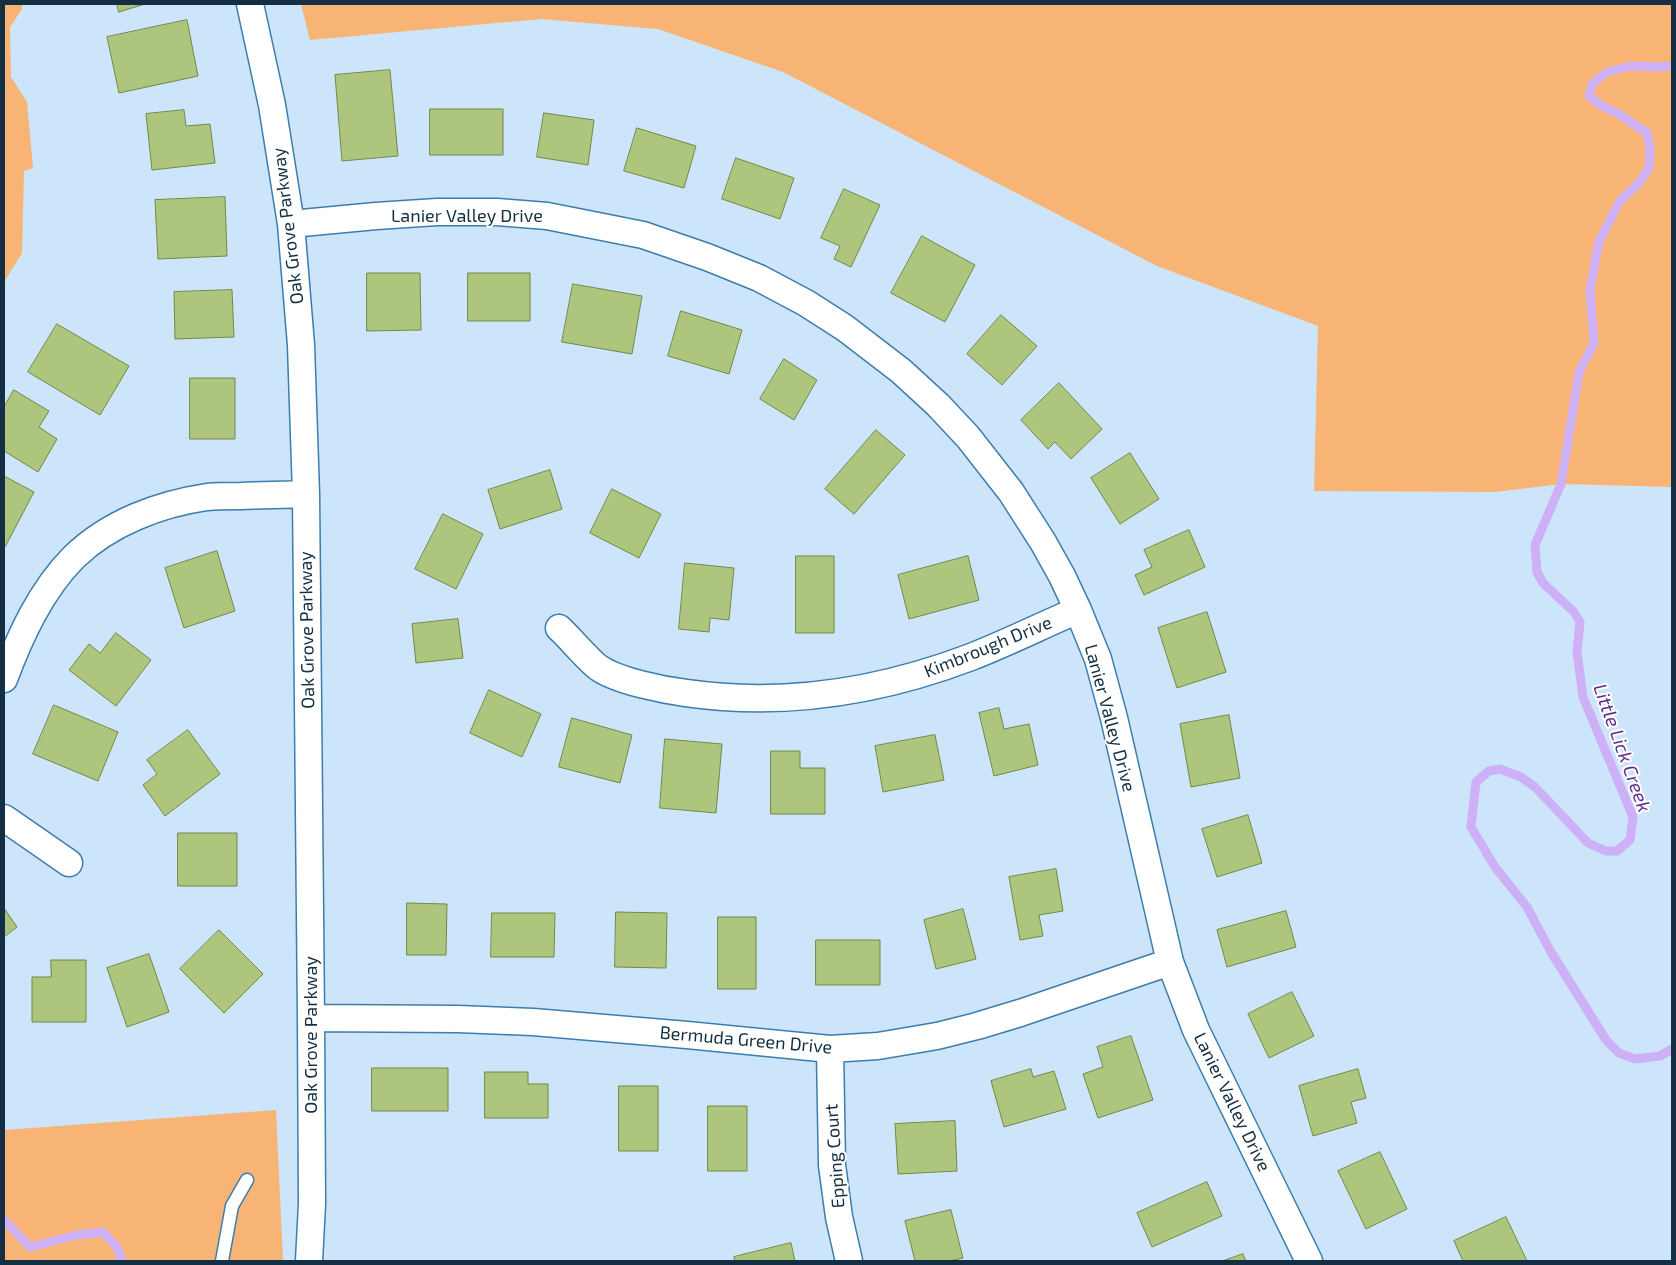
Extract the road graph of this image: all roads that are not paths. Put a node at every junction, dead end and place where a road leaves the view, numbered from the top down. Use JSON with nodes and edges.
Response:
{"nodes":[{"id":1,"x":250,"y":4,"type":"edge"},
{"id":2,"x":291,"y":224,"type":"junction"},
{"id":3,"x":306,"y":494,"type":"junction"},
{"id":4,"x":1078,"y":610,"type":"junction"},
{"id":5,"x":559,"y":628,"type":"dead end"},
{"id":6,"x":4,"y":679,"type":"edge"},
{"id":7,"x":4,"y":818,"type":"edge"},
{"id":8,"x":69,"y":863,"type":"dead end"},
{"id":9,"x":1170,"y":962,"type":"junction"},
{"id":10,"x":311,"y":1018,"type":"junction"},
{"id":11,"x":830,"y":1049,"type":"junction"},
{"id":12,"x":247,"y":1180,"type":"dead end"},
{"id":13,"x":222,"y":1261,"type":"edge"},
{"id":14,"x":309,"y":1261,"type":"edge"},
{"id":15,"x":849,"y":1261,"type":"edge"},
{"id":16,"x":1310,"y":1261,"type":"edge"}],
"edges":[{"from":1,"to":2,"type":"street","name":"Oak Grove Parkway"},
{"from":2,"to":3,"type":"street","name":"Oak Grove Parkway"},
{"from":2,"to":4,"type":"street","name":"Lanier Valley Drive"},
{"from":3,"to":6,"type":"street"},
{"from":3,"to":10,"type":"street","name":"Oak Grove Parkway"},
{"from":4,"to":5,"type":"street","name":"Kimbrough Drive"},
{"from":4,"to":9,"type":"street","name":"Lanier Valley Drive"},
{"from":7,"to":8,"type":"street"},
{"from":9,"to":11,"type":"street","name":"Bermuda Green Drive"},
{"from":9,"to":16,"type":"street","name":"Lanier Valley Drive"},
{"from":10,"to":11,"type":"street","name":"Bermuda Green Drive"},
{"from":10,"to":14,"type":"street","name":"Oak Grove Parkway"},
{"from":11,"to":15,"type":"street","name":"Epping Court"},
{"from":12,"to":13,"type":"lane"}]}
